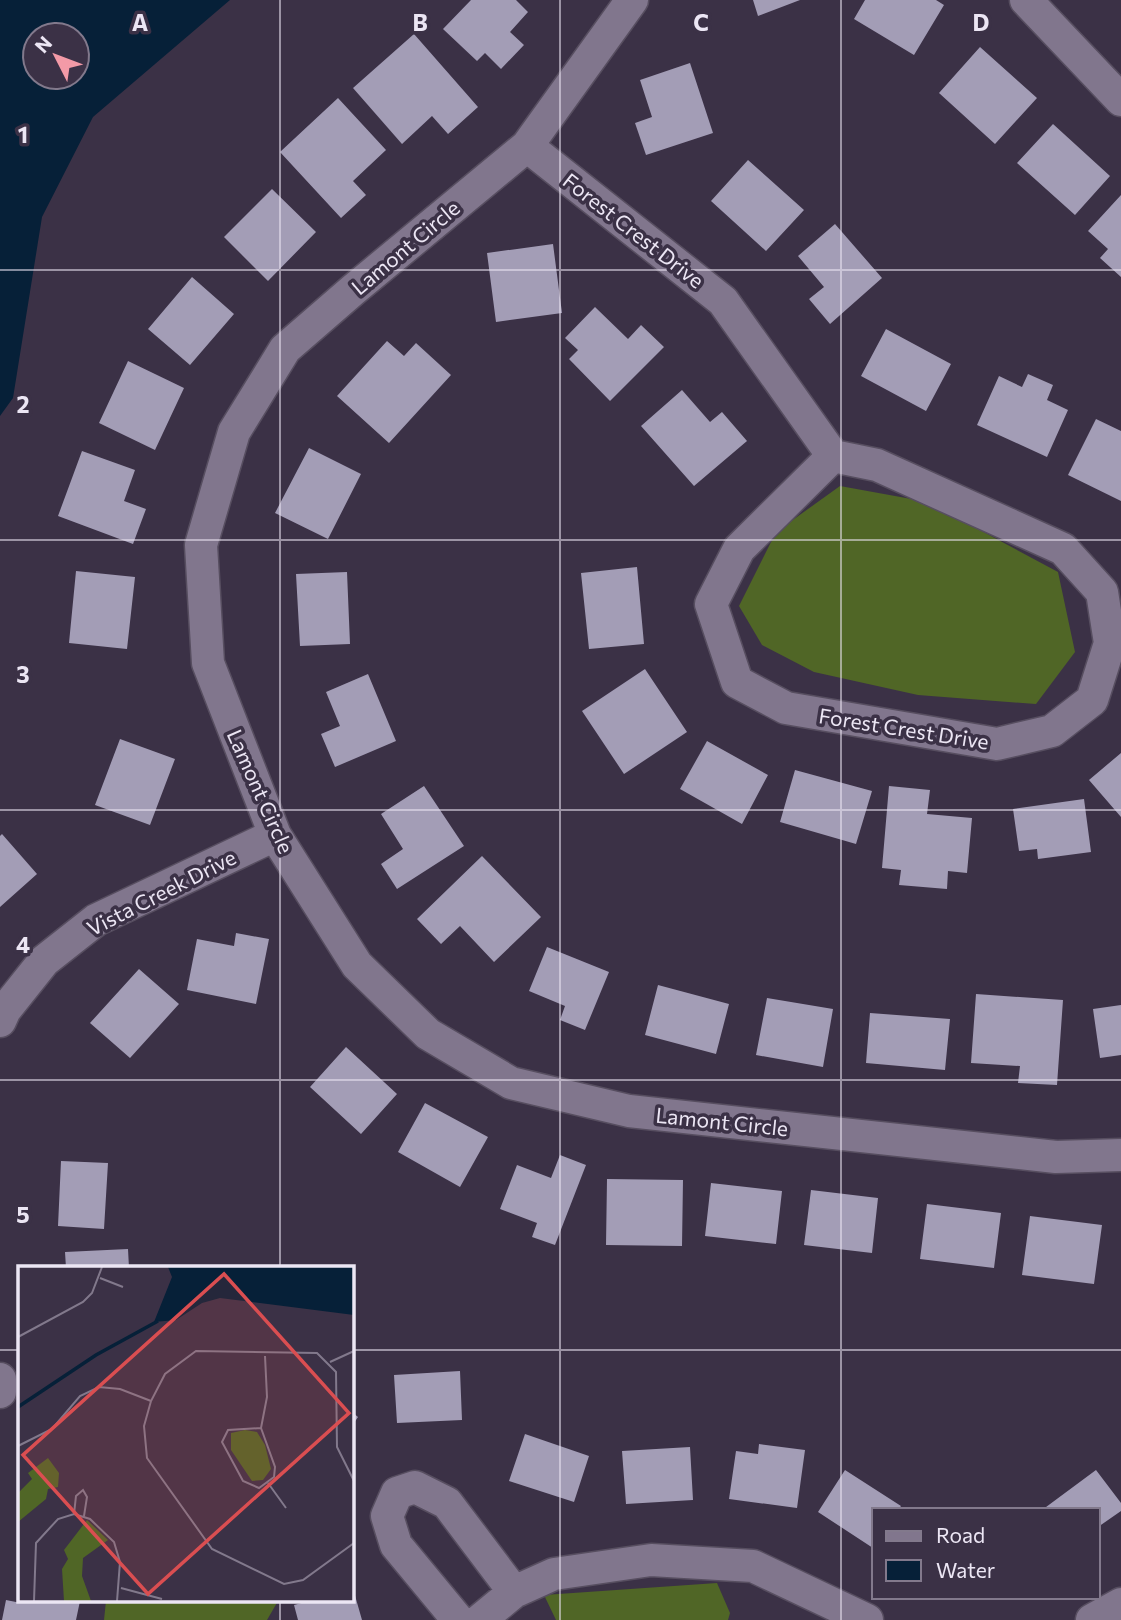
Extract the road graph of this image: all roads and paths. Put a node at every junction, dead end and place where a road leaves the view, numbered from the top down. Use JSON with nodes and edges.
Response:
{"nodes":[{"id":1,"x":632,"y":0,"type":"edge"},
{"id":2,"x":1026,"y":0,"type":"edge"},
{"id":3,"x":1121,"y":100,"type":"edge"},
{"id":4,"x":527,"y":146,"type":"junction"},
{"id":5,"x":833,"y":456,"type":"junction"},
{"id":6,"x":1115,"y":643,"type":"edge"},
{"id":7,"x":275,"y":835,"type":"junction"},
{"id":8,"x":0,"y":1021,"type":"edge"},
{"id":9,"x":1121,"y":1155,"type":"edge"},
{"id":10,"x":0,"y":1379,"type":"edge"},
{"id":11,"x":0,"y":1392,"type":"edge"},
{"id":12,"x":514,"y":1592,"type":"junction"},
{"id":13,"x":1121,"y":1604,"type":"edge"},
{"id":14,"x":458,"y":1620,"type":"edge"},
{"id":15,"x":480,"y":1620,"type":"edge"},
{"id":16,"x":867,"y":1620,"type":"edge"},
{"id":17,"x":1092,"y":1620,"type":"edge"}],
"edges":[{"from":1,"to":4,"type":"street","name":"Lamont Circle"},
{"from":2,"to":3,"type":"street"},
{"from":4,"to":5,"type":"street","name":"Forest Crest Drive"},
{"from":4,"to":7,"type":"street","name":"Lamont Circle"},
{"from":5,"to":6,"type":"street","name":"Forest Crest Drive"},
{"from":5,"to":6,"type":"street","name":"Forest Crest Drive"},
{"from":7,"to":8,"type":"street","name":"Vista Creek Drive"},
{"from":7,"to":9,"type":"street","name":"Lamont Circle"},
{"from":10,"to":11,"type":"street"},
{"from":12,"to":14,"type":"street"},
{"from":12,"to":15,"type":"street"},
{"from":12,"to":16,"type":"street"},
{"from":13,"to":17,"type":"street"}]}
